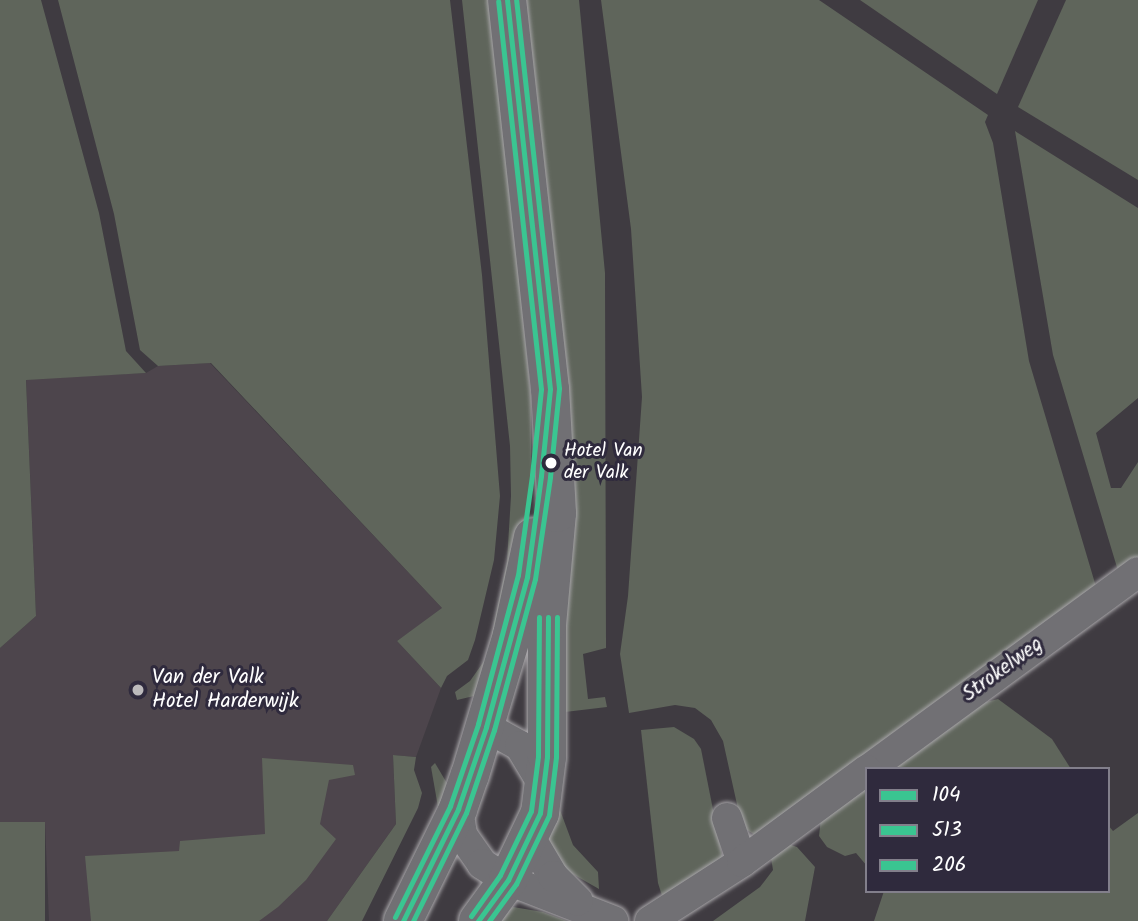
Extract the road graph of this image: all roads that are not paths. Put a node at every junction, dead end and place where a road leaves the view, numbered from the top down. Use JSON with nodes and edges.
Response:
{"nodes":[{"id":1,"x":507,"y":0,"type":"edge"},
{"id":2,"x":550,"y":389,"type":"junction"},
{"id":3,"x":1138,"y":572,"type":"edge"},
{"id":4,"x":486,"y":727,"type":"junction"},
{"id":5,"x":871,"y":767,"type":"edge"},
{"id":6,"x":865,"y":771,"type":"edge"},
{"id":7,"x":544,"y":786,"type":"junction"},
{"id":8,"x":458,"y":809,"type":"junction"},
{"id":9,"x":727,"y":818,"type":"dead end"},
{"id":10,"x":531,"y":839,"type":"junction"},
{"id":11,"x":742,"y":862,"type":"junction"},
{"id":12,"x":508,"y":880,"type":"junction"},
{"id":13,"x":601,"y":917,"type":"edge"},
{"id":14,"x":403,"y":921,"type":"edge"},
{"id":15,"x":478,"y":921,"type":"edge"},
{"id":16,"x":650,"y":921,"type":"edge"}],
"edges":[{"from":1,"to":2,"type":"main road"},
{"from":2,"to":4,"type":"main road"},
{"from":2,"to":7,"type":"main road"},
{"from":3,"to":5,"type":"street","name":"Strokelweg"},
{"from":4,"to":7,"type":"street"},
{"from":4,"to":8,"type":"main road"},
{"from":6,"to":11,"type":"street","name":"Strokelweg"},
{"from":7,"to":10,"type":"main road"},
{"from":8,"to":12,"type":"street"},
{"from":8,"to":14,"type":"main road"},
{"from":9,"to":11,"type":"street"},
{"from":10,"to":12,"type":"main road"},
{"from":10,"to":13,"type":"street"},
{"from":11,"to":16,"type":"street","name":"Strokelweg"},
{"from":12,"to":13,"type":"street"},
{"from":12,"to":15,"type":"main road"}]}
